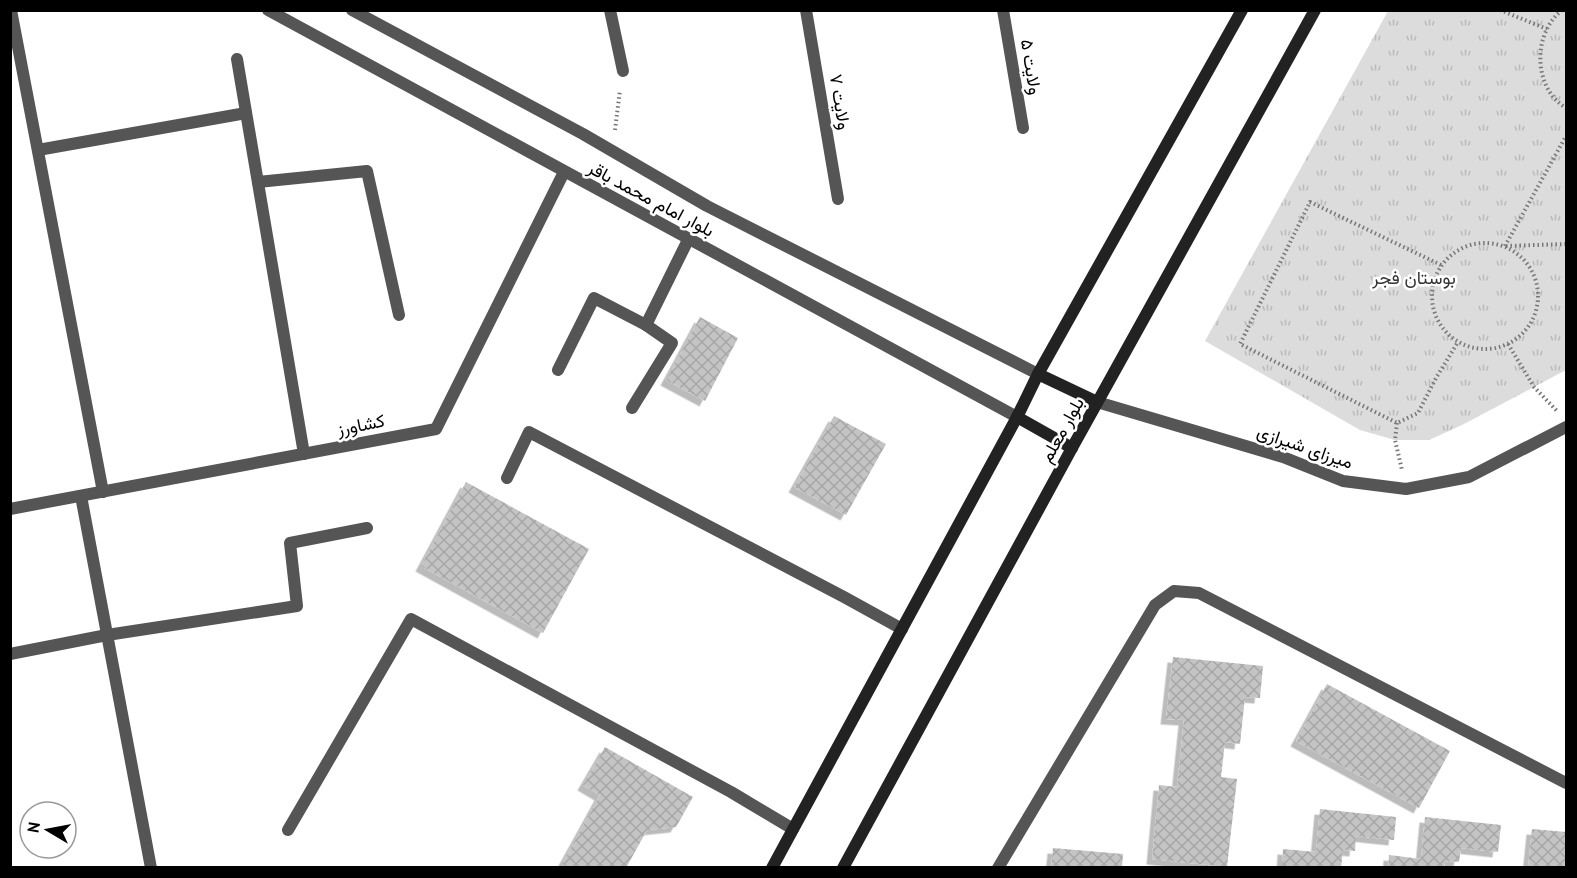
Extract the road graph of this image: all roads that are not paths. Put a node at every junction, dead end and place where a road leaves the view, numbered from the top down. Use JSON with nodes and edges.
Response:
{"nodes":[{"id":1,"x":11,"y":10,"type":"edge"},
{"id":2,"x":268,"y":10,"type":"edge"},
{"id":3,"x":352,"y":10,"type":"edge"},
{"id":4,"x":610,"y":10,"type":"edge"},
{"id":5,"x":806,"y":10,"type":"edge"},
{"id":6,"x":1003,"y":10,"type":"edge"},
{"id":7,"x":1242,"y":10,"type":"edge"},
{"id":8,"x":1315,"y":10,"type":"edge"},
{"id":9,"x":237,"y":59,"type":"dead end"},
{"id":10,"x":623,"y":71,"type":"road end"},
{"id":11,"x":246,"y":114,"type":"junction"},
{"id":12,"x":1023,"y":129,"type":"dead end"},
{"id":13,"x":38,"y":150,"type":"junction"},
{"id":14,"x":564,"y":172,"type":"junction"},
{"id":15,"x":258,"y":182,"type":"junction"},
{"id":16,"x":838,"y":199,"type":"dead end"},
{"id":17,"x":688,"y":240,"type":"junction"},
{"id":18,"x":399,"y":315,"type":"dead end"},
{"id":19,"x":646,"y":325,"type":"junction"},
{"id":20,"x":558,"y":370,"type":"dead end"},
{"id":21,"x":1038,"y":374,"type":"junction"},
{"id":22,"x":1097,"y":402,"type":"junction"},
{"id":23,"x":632,"y":408,"type":"dead end"},
{"id":24,"x":1017,"y":417,"type":"junction"},
{"id":25,"x":1566,"y":427,"type":"edge"},
{"id":26,"x":1072,"y":448,"type":"junction"},
{"id":27,"x":304,"y":454,"type":"junction"},
{"id":28,"x":507,"y":478,"type":"dead end"},
{"id":29,"x":103,"y":492,"type":"junction"},
{"id":30,"x":81,"y":496,"type":"junction"},
{"id":31,"x":10,"y":509,"type":"edge"},
{"id":32,"x":368,"y":528,"type":"dead end"},
{"id":33,"x":902,"y":629,"type":"junction"},
{"id":34,"x":107,"y":635,"type":"junction"},
{"id":35,"x":10,"y":654,"type":"edge"},
{"id":36,"x":1566,"y":783,"type":"edge"},
{"id":37,"x":793,"y":829,"type":"junction"},
{"id":38,"x":288,"y":830,"type":"dead end"},
{"id":39,"x":152,"y":867,"type":"edge"},
{"id":40,"x":772,"y":867,"type":"edge"},
{"id":41,"x":843,"y":867,"type":"edge"},
{"id":42,"x":998,"y":867,"type":"edge"}],
"edges":[{"from":1,"to":13,"type":"street"},
{"from":2,"to":14,"type":"street","name":"بلوار امام محمد باقر"},
{"from":3,"to":21,"type":"street","name":"بلوار امام محمد باقر"},
{"from":4,"to":10,"type":"street"},
{"from":5,"to":16,"type":"street","name":"ولایت ۷"},
{"from":6,"to":12,"type":"street","name":"ولایت ۵"},
{"from":7,"to":21,"type":"main road"},
{"from":8,"to":22,"type":"main road","name":"بلوار معلم"},
{"from":9,"to":11,"type":"street"},
{"from":11,"to":13,"type":"street"},
{"from":11,"to":15,"type":"street"},
{"from":13,"to":29,"type":"street"},
{"from":14,"to":17,"type":"street","name":"بلوار امام محمد باقر"},
{"from":14,"to":27,"type":"street","name":"کشاورز"},
{"from":15,"to":18,"type":"street"},
{"from":15,"to":27,"type":"street"},
{"from":17,"to":19,"type":"street"},
{"from":17,"to":24,"type":"street","name":"بلوار امام محمد باقر"},
{"from":19,"to":20,"type":"street"},
{"from":19,"to":23,"type":"street"},
{"from":21,"to":22,"type":"main road"},
{"from":21,"to":24,"type":"main road"},
{"from":22,"to":25,"type":"street","name":"میرزای شیرازی"},
{"from":22,"to":26,"type":"main road","name":"بلوار معلم"},
{"from":24,"to":26,"type":"main road"},
{"from":24,"to":33,"type":"main road"},
{"from":26,"to":41,"type":"main road","name":"بلوار معلم"},
{"from":27,"to":29,"type":"street","name":"کشاورز"},
{"from":28,"to":33,"type":"street"},
{"from":29,"to":30,"type":"street","name":"کشاورز"},
{"from":30,"to":31,"type":"street","name":"کشاورز"},
{"from":30,"to":34,"type":"street"},
{"from":32,"to":34,"type":"street"},
{"from":33,"to":37,"type":"main road"},
{"from":34,"to":35,"type":"street"},
{"from":34,"to":39,"type":"street"},
{"from":36,"to":42,"type":"street"},
{"from":37,"to":38,"type":"street"},
{"from":37,"to":40,"type":"main road"}]}
